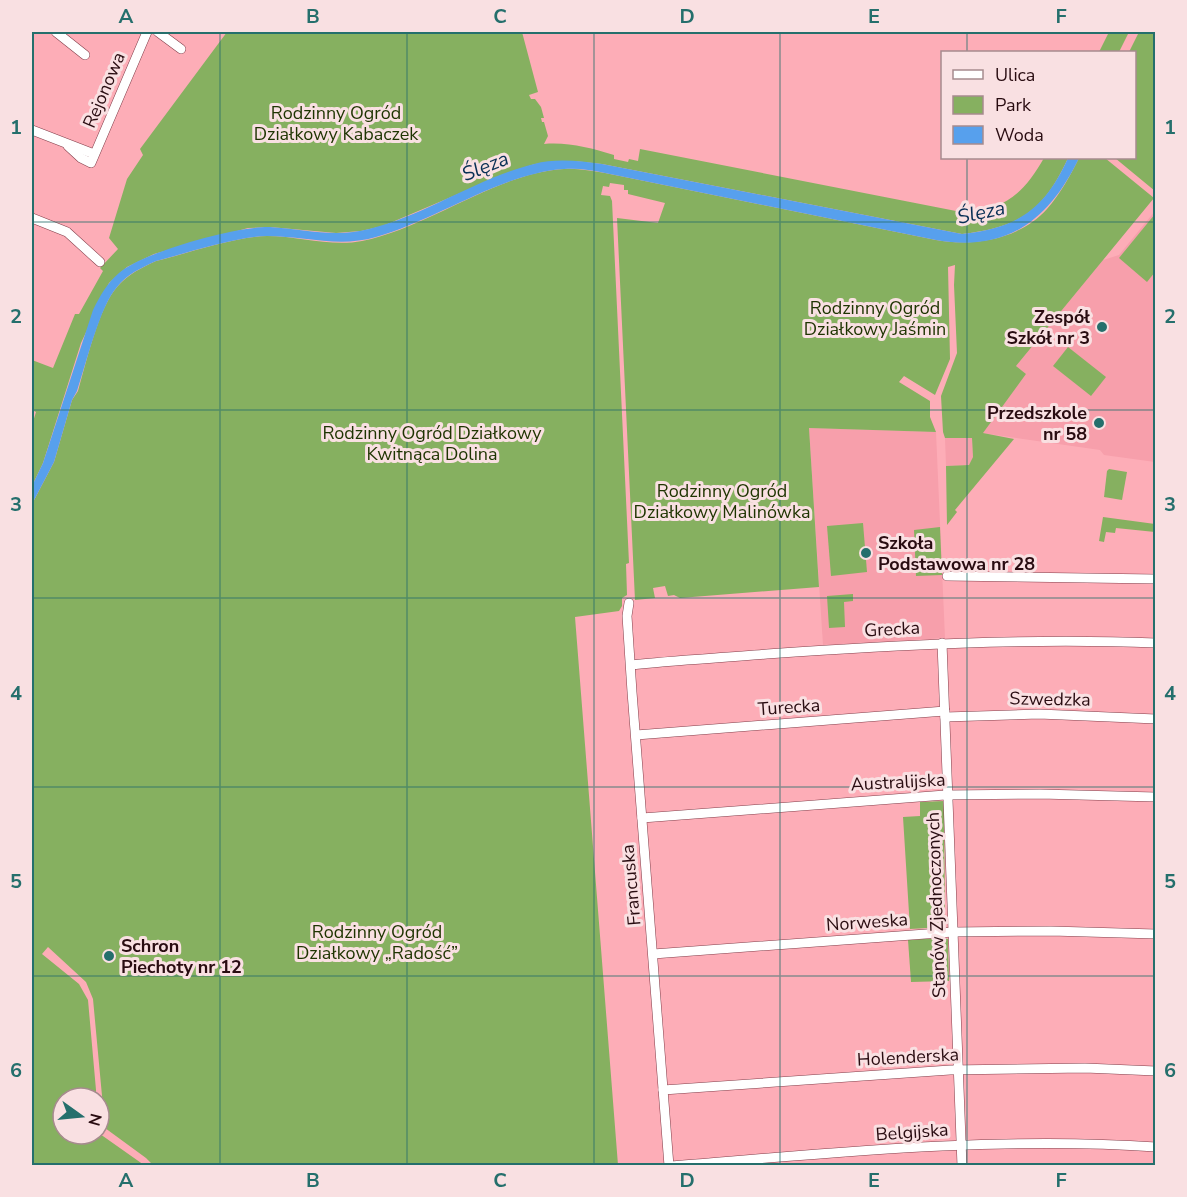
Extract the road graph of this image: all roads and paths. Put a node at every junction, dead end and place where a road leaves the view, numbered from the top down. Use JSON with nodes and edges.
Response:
{"nodes":[{"id":1,"x":56,"y":32,"type":"edge"},
{"id":2,"x":147,"y":32,"type":"edge"},
{"id":3,"x":158,"y":32,"type":"edge"},
{"id":4,"x":181,"y":50,"type":"dead end"},
{"id":5,"x":85,"y":55,"type":"dead end"},
{"id":6,"x":32,"y":130,"type":"edge"},
{"id":7,"x":32,"y":218,"type":"edge"},
{"id":8,"x":100,"y":262,"type":"dead end"},
{"id":9,"x":947,"y":576,"type":"dead end"},
{"id":10,"x":1155,"y":579,"type":"edge"},
{"id":11,"x":629,"y":603,"type":"dead end"},
{"id":12,"x":942,"y":643,"type":"junction"},
{"id":13,"x":1155,"y":643,"type":"edge"},
{"id":14,"x":631,"y":665,"type":"junction"},
{"id":15,"x":945,"y":714,"type":"junction"},
{"id":16,"x":1155,"y":719,"type":"edge"},
{"id":17,"x":636,"y":735,"type":"junction"},
{"id":18,"x":948,"y":795,"type":"junction"},
{"id":19,"x":1155,"y":797,"type":"edge"},
{"id":20,"x":642,"y":818,"type":"junction"},
{"id":21,"x":953,"y":932,"type":"junction"},
{"id":22,"x":1155,"y":934,"type":"edge"},
{"id":23,"x":653,"y":954,"type":"junction"},
{"id":24,"x":958,"y":1070,"type":"junction"},
{"id":25,"x":1155,"y":1071,"type":"edge"},
{"id":26,"x":663,"y":1090,"type":"junction"},
{"id":27,"x":961,"y":1145,"type":"junction"},
{"id":28,"x":1155,"y":1147,"type":"edge"},
{"id":29,"x":671,"y":1166,"type":"edge"},
{"id":30,"x":962,"y":1166,"type":"edge"}],
"edges":[{"from":1,"to":5,"type":"street"},
{"from":2,"to":6,"type":"street","name":"Rejonowa"},
{"from":3,"to":4,"type":"street"},
{"from":7,"to":8,"type":"street"},
{"from":9,"to":10,"type":"street"},
{"from":11,"to":14,"type":"street","name":"Francuska"},
{"from":12,"to":13,"type":"street","name":"Grecka"},
{"from":12,"to":14,"type":"street","name":"Grecka"},
{"from":12,"to":15,"type":"street","name":"Stanów Zjednoczonych"},
{"from":14,"to":17,"type":"street","name":"Francuska"},
{"from":15,"to":16,"type":"street","name":"Szwedzka"},
{"from":15,"to":17,"type":"street","name":"Turecka"},
{"from":15,"to":18,"type":"street","name":"Stanów Zjednoczonych"},
{"from":17,"to":20,"type":"street","name":"Francuska"},
{"from":18,"to":19,"type":"street","name":"Australijska"},
{"from":18,"to":20,"type":"street","name":"Australijska"},
{"from":18,"to":21,"type":"street","name":"Stanów Zjednoczonych"},
{"from":20,"to":23,"type":"street","name":"Francuska"},
{"from":21,"to":22,"type":"street","name":"Norweska"},
{"from":21,"to":23,"type":"street","name":"Norweska"},
{"from":21,"to":24,"type":"street","name":"Stanów Zjednoczonych"},
{"from":23,"to":26,"type":"street","name":"Francuska"},
{"from":24,"to":25,"type":"street","name":"Holenderska"},
{"from":24,"to":26,"type":"street","name":"Holenderska"},
{"from":24,"to":27,"type":"street","name":"Stanów Zjednoczonych"},
{"from":26,"to":29,"type":"street","name":"Francuska"},
{"from":27,"to":28,"type":"street","name":"Belgijska"},
{"from":27,"to":29,"type":"street","name":"Belgijska"},
{"from":27,"to":30,"type":"street","name":"Stanów Zjednoczonych"}]}
